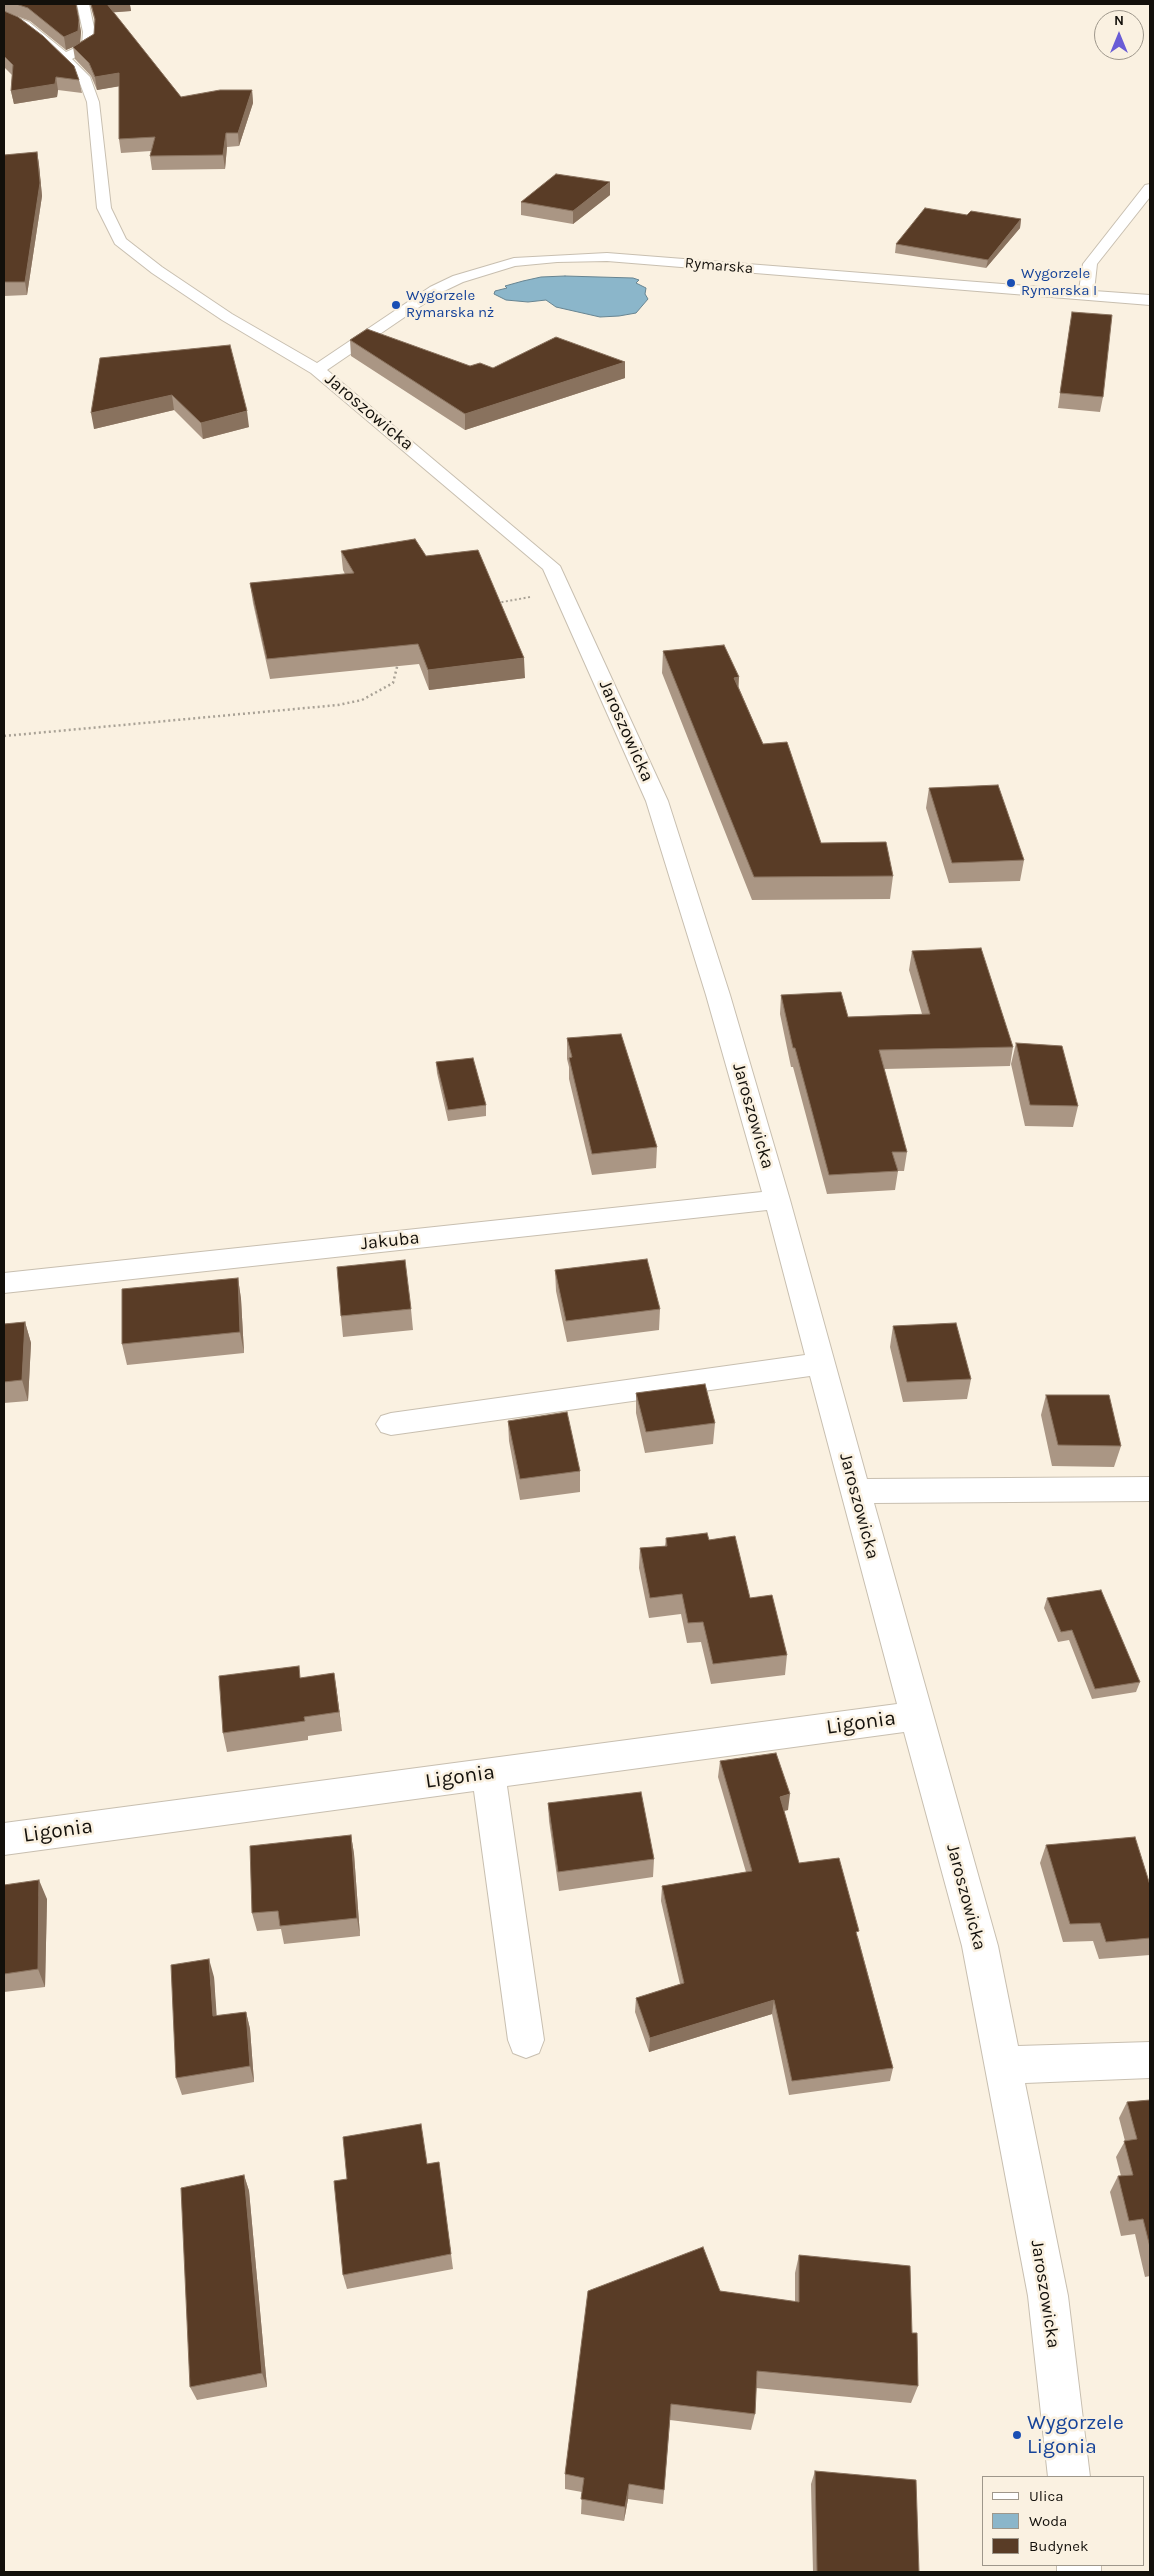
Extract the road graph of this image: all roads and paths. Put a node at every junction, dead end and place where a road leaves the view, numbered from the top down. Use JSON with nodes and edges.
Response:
{"nodes":[{"id":1,"x":83,"y":4,"type":"edge"},
{"id":2,"x":4,"y":16,"type":"edge"},
{"id":3,"x":66,"y":57,"type":"junction"},
{"id":4,"x":1150,"y":188,"type":"edge"},
{"id":5,"x":1086,"y":295,"type":"junction"},
{"id":6,"x":1150,"y":300,"type":"edge"},
{"id":7,"x":317,"y":370,"type":"junction"},
{"id":8,"x":563,"y":592,"type":"junction"},
{"id":9,"x":488,"y":604,"type":"edge"},
{"id":10,"x":399,"y":658,"type":"edge"},
{"id":11,"x":4,"y":736,"type":"edge"},
{"id":12,"x":777,"y":1200,"type":"junction"},
{"id":13,"x":4,"y":1283,"type":"edge"},
{"id":14,"x":821,"y":1364,"type":"junction"},
{"id":15,"x":391,"y":1424,"type":"dead end"},
{"id":16,"x":1150,"y":1489,"type":"edge"},
{"id":17,"x":855,"y":1490,"type":"junction"},
{"id":18,"x":916,"y":1716,"type":"junction"},
{"id":19,"x":488,"y":1773,"type":"junction"},
{"id":20,"x":4,"y":1839,"type":"edge"},
{"id":21,"x":526,"y":2040,"type":"dead end"},
{"id":22,"x":1150,"y":2060,"type":"edge"},
{"id":23,"x":1004,"y":2065,"type":"junction"},
{"id":24,"x":1069,"y":2476,"type":"edge"}],
"edges":[{"from":1,"to":3,"type":"street"},
{"from":2,"to":3,"type":"street","name":"Jaroszowicka"},
{"from":3,"to":7,"type":"street","name":"Jaroszowicka"},
{"from":4,"to":5,"type":"street"},
{"from":5,"to":6,"type":"street","name":"Rymarska"},
{"from":5,"to":7,"type":"street","name":"Rymarska"},
{"from":7,"to":8,"type":"street","name":"Jaroszowicka"},
{"from":8,"to":9,"type":"path"},
{"from":8,"to":12,"type":"street","name":"Jaroszowicka"},
{"from":10,"to":11,"type":"path"},
{"from":12,"to":13,"type":"street","name":"Jakuba"},
{"from":12,"to":14,"type":"street","name":"Jaroszowicka"},
{"from":14,"to":15,"type":"street"},
{"from":14,"to":17,"type":"street","name":"Jaroszowicka"},
{"from":16,"to":17,"type":"street"},
{"from":17,"to":18,"type":"street","name":"Jaroszowicka"},
{"from":18,"to":19,"type":"street","name":"Ligonia"},
{"from":18,"to":23,"type":"street","name":"Jaroszowicka"},
{"from":19,"to":20,"type":"street","name":"Ligonia"},
{"from":19,"to":21,"type":"street"},
{"from":22,"to":23,"type":"street"},
{"from":23,"to":24,"type":"street","name":"Jaroszowicka"}]}
